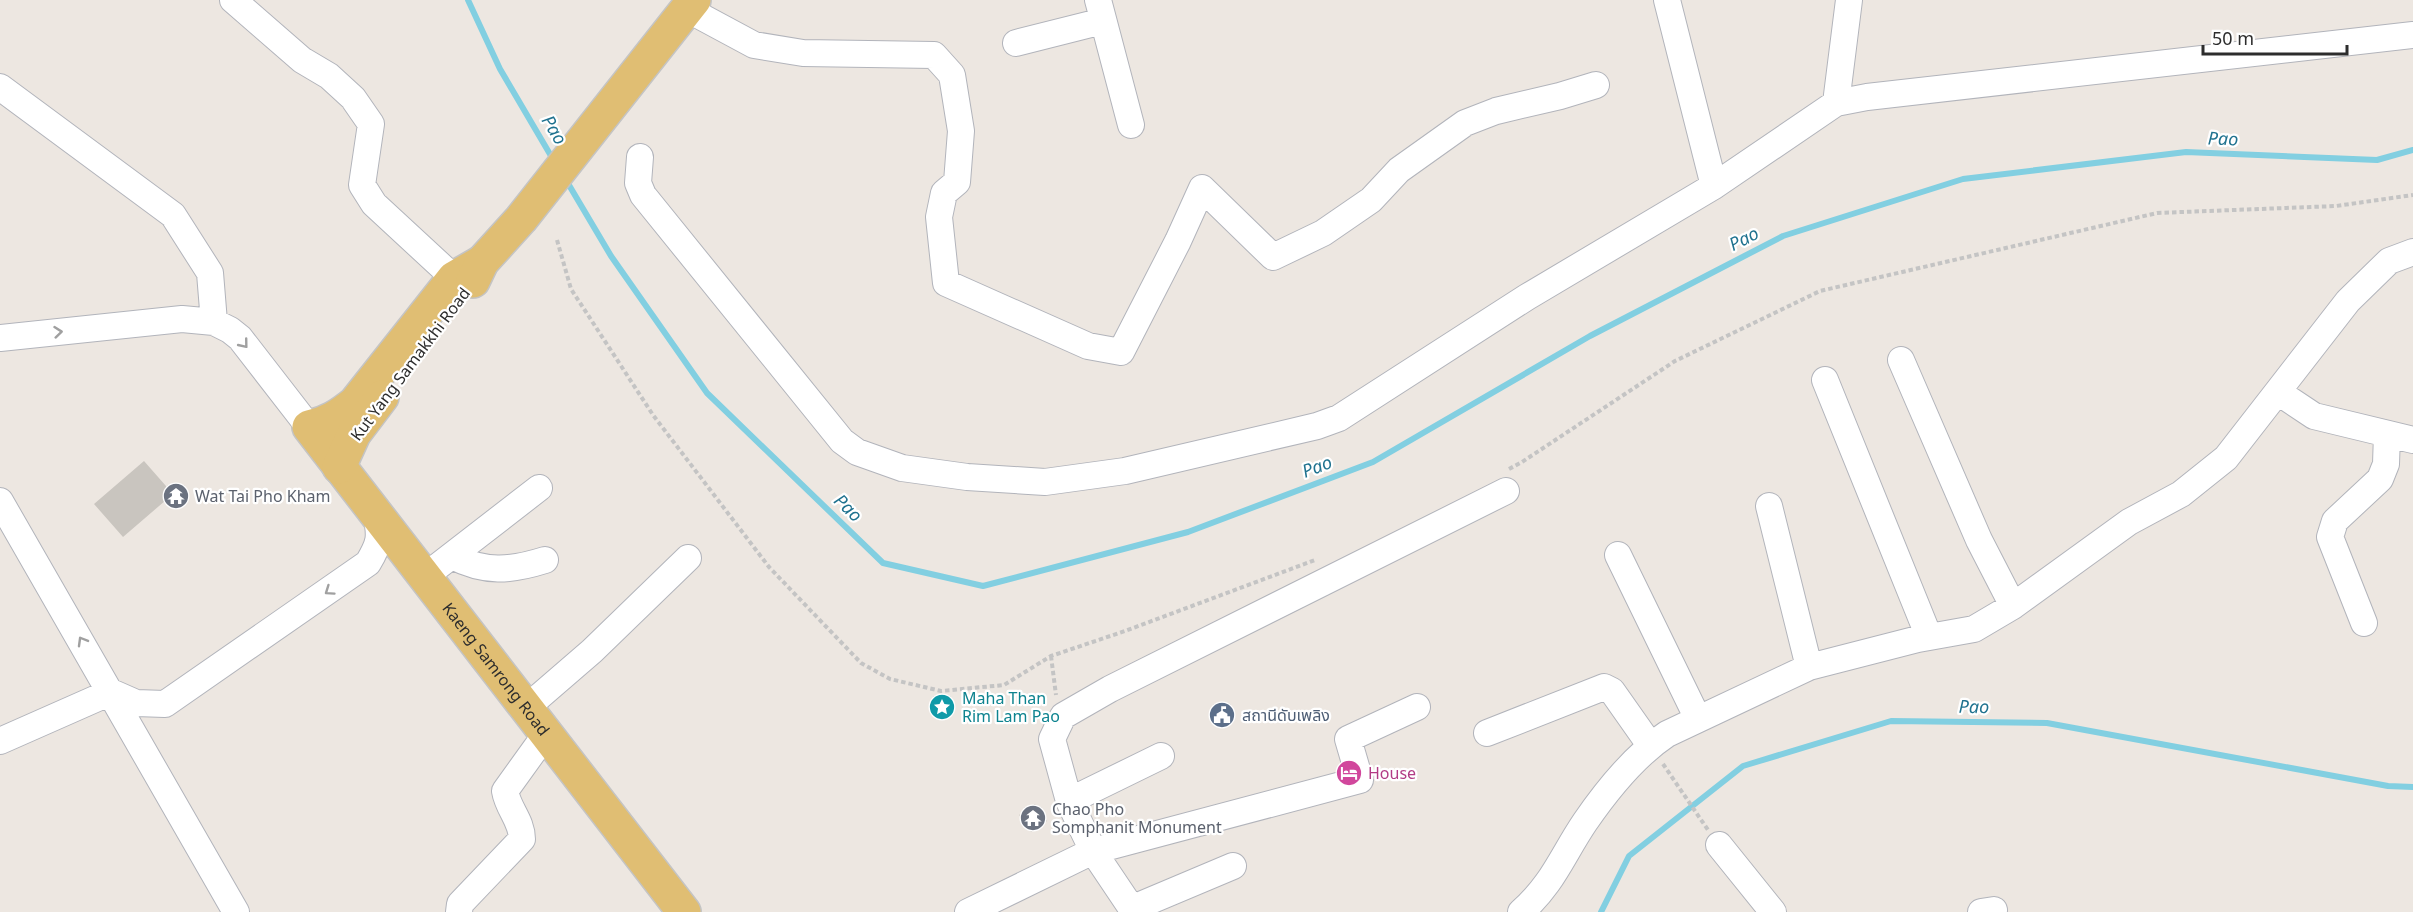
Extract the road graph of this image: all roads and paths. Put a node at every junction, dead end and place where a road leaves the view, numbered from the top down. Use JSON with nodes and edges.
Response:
{"nodes":[{"id":1,"x":233,"y":0,"type":"edge"},
{"id":2,"x":1667,"y":0,"type":"edge"},
{"id":3,"x":1849,"y":0,"type":"edge"},
{"id":4,"x":690,"y":5,"type":"edge"},
{"id":5,"x":1100,"y":11,"type":"edge"},
{"id":6,"x":2413,"y":35,"type":"edge"},
{"id":7,"x":1016,"y":43,"type":"dead end"},
{"id":8,"x":1596,"y":85,"type":"dead end"},
{"id":9,"x":0,"y":87,"type":"edge"},
{"id":10,"x":1836,"y":103,"type":"junction"},
{"id":11,"x":1131,"y":125,"type":"dead end"},
{"id":12,"x":640,"y":157,"type":"dead end"},
{"id":13,"x":1714,"y":186,"type":"junction"},
{"id":14,"x":2413,"y":195,"type":"edge"},
{"id":15,"x":557,"y":240,"type":"dead end"},
{"id":16,"x":2413,"y":252,"type":"edge"},
{"id":17,"x":468,"y":270,"type":"junction"},
{"id":18,"x":214,"y":322,"type":"junction"},
{"id":19,"x":0,"y":338,"type":"edge"},
{"id":20,"x":1901,"y":360,"type":"dead end"},
{"id":21,"x":1826,"y":380,"type":"dead end"},
{"id":22,"x":2278,"y":392,"type":"junction"},
{"id":23,"x":309,"y":427,"type":"junction"},
{"id":24,"x":2387,"y":434,"type":"junction"},
{"id":25,"x":2413,"y":440,"type":"edge"},
{"id":26,"x":339,"y":467,"type":"junction"},
{"id":27,"x":1504,"y":482,"type":"joint"},
{"id":28,"x":539,"y":488,"type":"dead end"},
{"id":29,"x":0,"y":501,"type":"edge"},
{"id":30,"x":1769,"y":506,"type":"dead end"},
{"id":31,"x":376,"y":514,"type":"junction"},
{"id":32,"x":1618,"y":555,"type":"dead end"},
{"id":33,"x":452,"y":556,"type":"junction"},
{"id":34,"x":1325,"y":556,"type":"dead end"},
{"id":35,"x":688,"y":558,"type":"dead end"},
{"id":36,"x":545,"y":560,"type":"dead end"},
{"id":37,"x":368,"y":563,"type":"junction"},
{"id":38,"x":421,"y":573,"type":"junction"},
{"id":39,"x":2013,"y":606,"type":"junction"},
{"id":40,"x":2364,"y":623,"type":"dead end"},
{"id":41,"x":1929,"y":637,"type":"junction"},
{"id":42,"x":1051,"y":656,"type":"junction"},
{"id":43,"x":1809,"y":667,"type":"junction"},
{"id":44,"x":111,"y":692,"type":"junction"},
{"id":45,"x":165,"y":704,"type":"junction"},
{"id":46,"x":1417,"y":707,"type":"dead end"},
{"id":47,"x":526,"y":708,"type":"junction"},
{"id":48,"x":1063,"y":716,"type":"junction"},
{"id":49,"x":1698,"y":719,"type":"junction"},
{"id":50,"x":546,"y":734,"type":"junction"},
{"id":51,"x":1486,"y":734,"type":"dead end"},
{"id":52,"x":0,"y":741,"type":"edge"},
{"id":53,"x":1650,"y":745,"type":"junction"},
{"id":54,"x":144,"y":749,"type":"junction"},
{"id":55,"x":1161,"y":756,"type":"dead end"},
{"id":56,"x":1069,"y":801,"type":"junction"},
{"id":57,"x":1719,"y":845,"type":"joint"},
{"id":58,"x":1092,"y":852,"type":"junction"},
{"id":59,"x":1233,"y":866,"type":"dead end"},
{"id":60,"x":1132,"y":910,"type":"edge"},
{"id":61,"x":236,"y":912,"type":"edge"},
{"id":62,"x":459,"y":912,"type":"edge"},
{"id":63,"x":684,"y":912,"type":"edge"},
{"id":64,"x":968,"y":912,"type":"edge"},
{"id":65,"x":1521,"y":912,"type":"edge"},
{"id":66,"x":1773,"y":912,"type":"edge"}],
"edges":[{"from":1,"to":17,"type":"street"},
{"from":2,"to":13,"type":"street"},
{"from":3,"to":10,"type":"street"},
{"from":4,"to":8,"type":"street"},
{"from":4,"to":17,"type":"main road","name":"Kut Yang Samakkhi Road"},
{"from":5,"to":7,"type":"street"},
{"from":5,"to":11,"type":"street"},
{"from":6,"to":10,"type":"street"},
{"from":9,"to":18,"type":"street"},
{"from":10,"to":13,"type":"street"},
{"from":12,"to":13,"type":"street"},
{"from":14,"to":27,"type":"path"},
{"from":15,"to":42,"type":"path"},
{"from":16,"to":22,"type":"street"},
{"from":17,"to":23,"type":"main road","name":"Kut Yang Samakkhi Road"},
{"from":17,"to":26,"type":"main road","name":"Kut Yang Samakkhi Road"},
{"from":19,"to":18,"type":"street","one_way":true},
{"from":18,"to":23,"type":"street","one_way":true},
{"from":20,"to":39,"type":"street"},
{"from":21,"to":41,"type":"street"},
{"from":22,"to":24,"type":"street"},
{"from":22,"to":39,"type":"street"},
{"from":23,"to":26,"type":"main road","name":"Kaeng Samrong Road"},
{"from":24,"to":25,"type":"street"},
{"from":24,"to":40,"type":"street"},
{"from":26,"to":31,"type":"main road","name":"Kaeng Samrong Road"},
{"from":27,"to":48,"type":"street"},
{"from":28,"to":33,"type":"street"},
{"from":44,"to":29,"type":"street","one_way":true},
{"from":30,"to":43,"type":"street"},
{"from":31,"to":37,"type":"street"},
{"from":31,"to":38,"type":"main road","name":"Kaeng Samrong Road"},
{"from":32,"to":49,"type":"street"},
{"from":33,"to":36,"type":"street"},
{"from":33,"to":38,"type":"street"},
{"from":34,"to":42,"type":"path"},
{"from":35,"to":47,"type":"street"},
{"from":37,"to":38,"type":"street"},
{"from":37,"to":45,"type":"street","one_way":true},
{"from":38,"to":47,"type":"main road","name":"Kaeng Samrong Road"},
{"from":39,"to":41,"type":"street"},
{"from":41,"to":43,"type":"street"},
{"from":42,"to":48,"type":"path"},
{"from":43,"to":49,"type":"street"},
{"from":44,"to":45,"type":"street"},
{"from":44,"to":52,"type":"street"},
{"from":44,"to":54,"type":"street"},
{"from":45,"to":54,"type":"street"},
{"from":46,"to":58,"type":"street"},
{"from":47,"to":50,"type":"main road","name":"Kaeng Samrong Road"},
{"from":48,"to":56,"type":"street"},
{"from":49,"to":53,"type":"street"},
{"from":50,"to":62,"type":"street"},
{"from":50,"to":63,"type":"main road","name":"Kaeng Samrong Road"},
{"from":51,"to":53,"type":"street"},
{"from":53,"to":57,"type":"path"},
{"from":53,"to":65,"type":"street"},
{"from":54,"to":61,"type":"street"},
{"from":55,"to":56,"type":"street"},
{"from":56,"to":58,"type":"street"},
{"from":57,"to":66,"type":"street"},
{"from":58,"to":60,"type":"street"},
{"from":58,"to":64,"type":"street"},
{"from":59,"to":60,"type":"street"}]}
